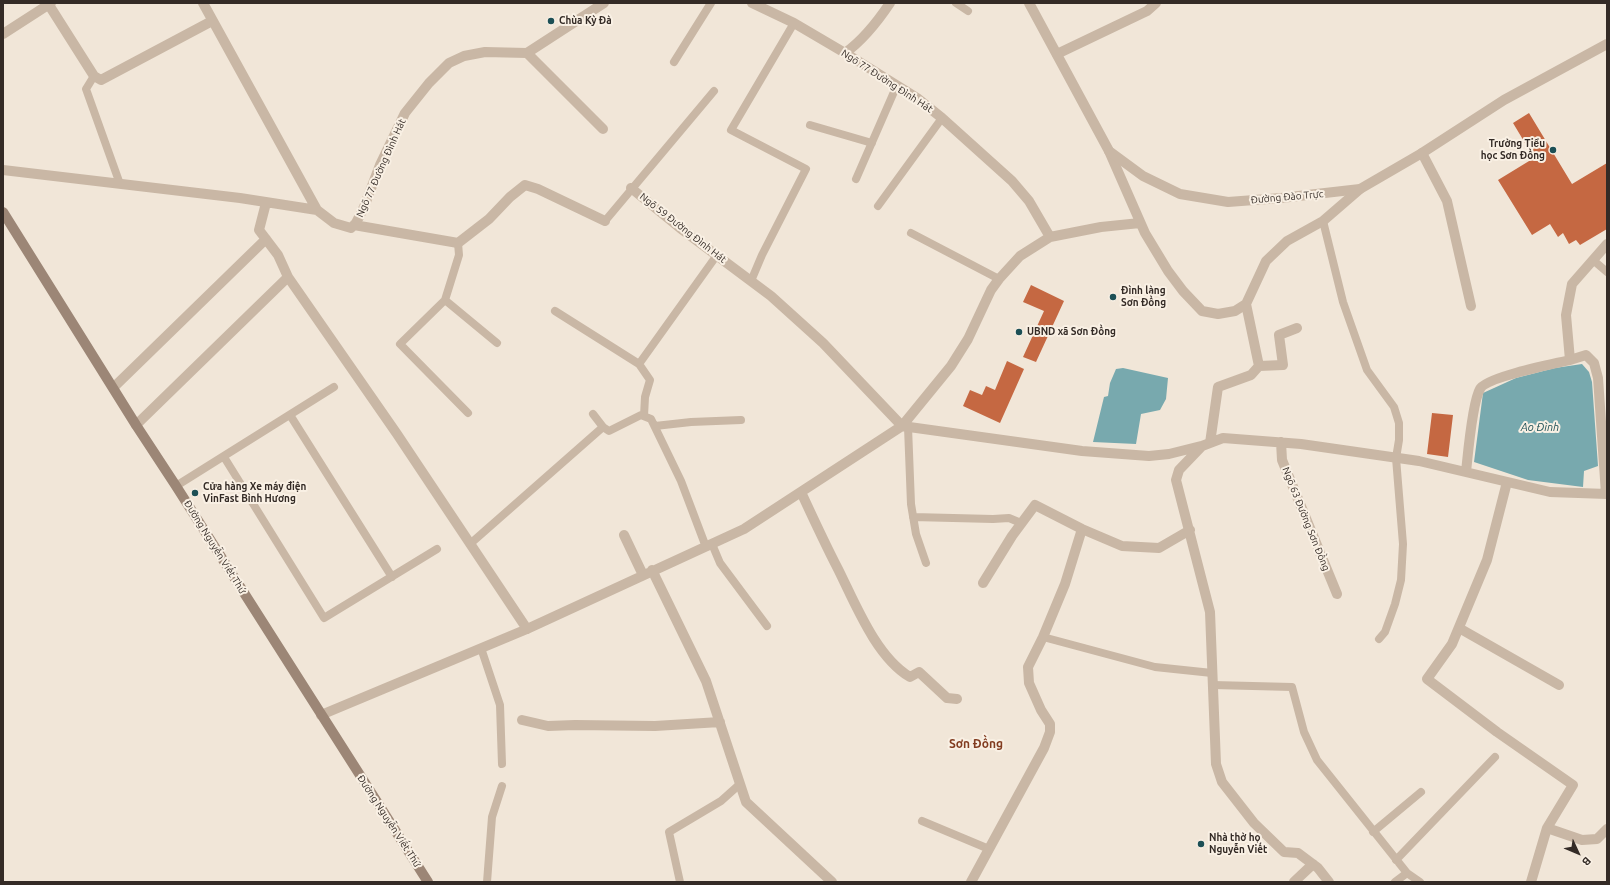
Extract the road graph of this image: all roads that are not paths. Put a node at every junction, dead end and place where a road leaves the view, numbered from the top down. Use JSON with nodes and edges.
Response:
{"nodes":[{"id":1,"x":203,"y":3,"type":"edge"},
{"id":2,"x":604,"y":3,"type":"edge"},
{"id":3,"x":711,"y":3,"type":"edge"},
{"id":4,"x":752,"y":3,"type":"edge"},
{"id":5,"x":890,"y":3,"type":"edge"},
{"id":6,"x":956,"y":3,"type":"edge"},
{"id":7,"x":1029,"y":3,"type":"edge"},
{"id":8,"x":1156,"y":3,"type":"edge"},
{"id":9,"x":50,"y":4,"type":"edge"},
{"id":10,"x":968,"y":11,"type":"dead end"},
{"id":11,"x":212,"y":21,"type":"junction"},
{"id":12,"x":794,"y":23,"type":"junction"},
{"id":13,"x":3,"y":34,"type":"edge"},
{"id":14,"x":1607,"y":44,"type":"edge"},
{"id":15,"x":527,"y":53,"type":"junction"},
{"id":16,"x":845,"y":53,"type":"junction"},
{"id":17,"x":1057,"y":54,"type":"junction"},
{"id":18,"x":674,"y":62,"type":"dead end"},
{"id":19,"x":94,"y":76,"type":"junction"},
{"id":20,"x":897,"y":85,"type":"junction"},
{"id":21,"x":714,"y":91,"type":"dead end"},
{"id":22,"x":942,"y":118,"type":"junction"},
{"id":23,"x":810,"y":125,"type":"dead end"},
{"id":24,"x":603,"y":129,"type":"dead end"},
{"id":25,"x":872,"y":143,"type":"junction"},
{"id":26,"x":1109,"y":151,"type":"junction"},
{"id":27,"x":1422,"y":153,"type":"junction"},
{"id":28,"x":3,"y":170,"type":"edge"},
{"id":29,"x":856,"y":180,"type":"dead end"},
{"id":30,"x":120,"y":184,"type":"junction"},
{"id":31,"x":631,"y":188,"type":"junction"},
{"id":32,"x":1360,"y":189,"type":"junction"},
{"id":33,"x":266,"y":202,"type":"junction"},
{"id":34,"x":878,"y":206,"type":"dead end"},
{"id":35,"x":317,"y":210,"type":"junction"},
{"id":36,"x":3,"y":212,"type":"edge"},
{"id":37,"x":605,"y":221,"type":"joint"},
{"id":38,"x":1323,"y":221,"type":"junction"},
{"id":39,"x":1140,"y":223,"type":"junction"},
{"id":40,"x":354,"y":225,"type":"junction"},
{"id":41,"x":911,"y":233,"type":"dead end"},
{"id":42,"x":1050,"y":237,"type":"junction"},
{"id":43,"x":266,"y":239,"type":"junction"},
{"id":44,"x":458,"y":244,"type":"junction"},
{"id":45,"x":1607,"y":244,"type":"edge"},
{"id":46,"x":717,"y":255,"type":"junction"},
{"id":47,"x":1593,"y":260,"type":"junction"},
{"id":48,"x":1607,"y":272,"type":"edge"},
{"id":49,"x":288,"y":277,"type":"junction"},
{"id":50,"x":999,"y":279,"type":"junction"},
{"id":51,"x":751,"y":281,"type":"junction"},
{"id":52,"x":445,"y":300,"type":"junction"},
{"id":53,"x":1246,"y":304,"type":"junction"},
{"id":54,"x":1471,"y":306,"type":"dead end"},
{"id":55,"x":555,"y":311,"type":"dead end"},
{"id":56,"x":1297,"y":328,"type":"dead end"},
{"id":57,"x":496,"y":343,"type":"dead end"},
{"id":58,"x":1570,"y":360,"type":"junction"},
{"id":59,"x":638,"y":364,"type":"junction"},
{"id":60,"x":1258,"y":366,"type":"junction"},
{"id":61,"x":334,"y":387,"type":"dead end"},
{"id":62,"x":114,"y":388,"type":"junction"},
{"id":63,"x":468,"y":413,"type":"dead end"},
{"id":64,"x":593,"y":414,"type":"dead end"},
{"id":65,"x":290,"y":415,"type":"junction"},
{"id":66,"x":644,"y":416,"type":"junction"},
{"id":67,"x":741,"y":420,"type":"dead end"},
{"id":68,"x":136,"y":425,"type":"junction"},
{"id":69,"x":655,"y":426,"type":"junction"},
{"id":70,"x":905,"y":426,"type":"junction"},
{"id":71,"x":604,"y":427,"type":"junction"},
{"id":72,"x":1280,"y":442,"type":"junction"},
{"id":73,"x":1206,"y":444,"type":"junction"},
{"id":74,"x":224,"y":457,"type":"junction"},
{"id":75,"x":1396,"y":458,"type":"junction"},
{"id":76,"x":1466,"y":472,"type":"junction"},
{"id":77,"x":1508,"y":482,"type":"junction"},
{"id":78,"x":176,"y":486,"type":"junction"},
{"id":79,"x":801,"y":492,"type":"junction"},
{"id":80,"x":1606,"y":494,"type":"edge"},
{"id":81,"x":913,"y":517,"type":"junction"},
{"id":82,"x":1021,"y":523,"type":"junction"},
{"id":83,"x":1082,"y":528,"type":"junction"},
{"id":84,"x":1190,"y":530,"type":"junction"},
{"id":85,"x":624,"y":535,"type":"dead end"},
{"id":86,"x":470,"y":544,"type":"junction"},
{"id":87,"x":709,"y":545,"type":"junction"},
{"id":88,"x":437,"y":549,"type":"dead end"},
{"id":89,"x":926,"y":563,"type":"dead end"},
{"id":90,"x":648,"y":573,"type":"junction"},
{"id":91,"x":392,"y":577,"type":"junction"},
{"id":92,"x":983,"y":583,"type":"dead end"},
{"id":93,"x":1336,"y":594,"type":"dead end"},
{"id":94,"x":767,"y":626,"type":"dead end"},
{"id":95,"x":1459,"y":628,"type":"junction"},
{"id":96,"x":527,"y":629,"type":"junction"},
{"id":97,"x":1043,"y":637,"type":"junction"},
{"id":98,"x":1380,"y":639,"type":"dead end"},
{"id":99,"x":481,"y":648,"type":"junction"},
{"id":100,"x":1212,"y":673,"type":"junction"},
{"id":101,"x":1212,"y":685,"type":"junction"},
{"id":102,"x":1559,"y":685,"type":"dead end"},
{"id":103,"x":956,"y":699,"type":"dead end"},
{"id":104,"x":321,"y":715,"type":"junction"},
{"id":105,"x":522,"y":720,"type":"dead end"},
{"id":106,"x":720,"y":722,"type":"junction"},
{"id":107,"x":1495,"y":758,"type":"dead end"},
{"id":108,"x":502,"y":764,"type":"dead end"},
{"id":109,"x":740,"y":784,"type":"junction"},
{"id":110,"x":502,"y":786,"type":"dead end"},
{"id":111,"x":1421,"y":792,"type":"dead end"},
{"id":112,"x":922,"y":821,"type":"dead end"},
{"id":113,"x":1547,"y":828,"type":"junction"},
{"id":114,"x":1607,"y":829,"type":"edge"},
{"id":115,"x":1373,"y":832,"type":"junction"},
{"id":116,"x":989,"y":849,"type":"junction"},
{"id":117,"x":1396,"y":860,"type":"junction"},
{"id":118,"x":1313,"y":864,"type":"junction"},
{"id":119,"x":1407,"y":873,"type":"junction"},
{"id":120,"x":428,"y":882,"type":"edge"},
{"id":121,"x":487,"y":882,"type":"edge"},
{"id":122,"x":680,"y":882,"type":"edge"},
{"id":123,"x":832,"y":882,"type":"edge"},
{"id":124,"x":971,"y":882,"type":"edge"},
{"id":125,"x":1294,"y":882,"type":"edge"},
{"id":126,"x":1329,"y":882,"type":"edge"},
{"id":127,"x":1395,"y":882,"type":"edge"},
{"id":128,"x":1420,"y":882,"type":"edge"},
{"id":129,"x":1531,"y":882,"type":"edge"}],
"edges":[{"from":1,"to":11,"type":"street"},
{"from":2,"to":15,"type":"street"},
{"from":3,"to":18,"type":"lane"},
{"from":4,"to":12,"type":"street","name":"Ngõ 77 Đường Đình Hát"},
{"from":5,"to":16,"type":"street"},
{"from":6,"to":10,"type":"lane"},
{"from":7,"to":17,"type":"street","name":"Đường Đào Trực"},
{"from":8,"to":17,"type":"street"},
{"from":9,"to":13,"type":"street"},
{"from":9,"to":19,"type":"street"},
{"from":11,"to":19,"type":"street"},
{"from":11,"to":35,"type":"street"},
{"from":12,"to":16,"type":"street","name":"Ngõ 77 Đường Đình Hát"},
{"from":12,"to":51,"type":"lane"},
{"from":14,"to":27,"type":"street","name":"Đường Đào Trực"},
{"from":15,"to":24,"type":"street"},
{"from":15,"to":40,"type":"street","name":"Ngõ 77 Đường Đình Hát"},
{"from":16,"to":20,"type":"street","name":"Ngõ 77 Đường Đình Hát"},
{"from":17,"to":26,"type":"street","name":"Đường Đào Trực"},
{"from":19,"to":30,"type":"lane"},
{"from":20,"to":22,"type":"street","name":"Ngõ 77 Đường Đình Hát"},
{"from":20,"to":25,"type":"lane"},
{"from":21,"to":31,"type":"lane"},
{"from":22,"to":34,"type":"lane"},
{"from":22,"to":42,"type":"street","name":"Ngõ 77 Đường Đình Hát"},
{"from":23,"to":25,"type":"lane"},
{"from":25,"to":29,"type":"lane"},
{"from":26,"to":32,"type":"street","name":"Đường Đào Trực"},
{"from":26,"to":39,"type":"street"},
{"from":27,"to":32,"type":"street","name":"Đường Đào Trực"},
{"from":27,"to":54,"type":"street"},
{"from":28,"to":30,"type":"street"},
{"from":30,"to":33,"type":"street"},
{"from":31,"to":37,"type":"lane","name":"Ngõ 59 Đường Đình Hát"},
{"from":31,"to":46,"type":"street","name":"Ngõ 59 Đường Đình Hát"},
{"from":32,"to":38,"type":"street"},
{"from":33,"to":35,"type":"street"},
{"from":33,"to":43,"type":"street"},
{"from":35,"to":40,"type":"street"},
{"from":36,"to":62,"type":"main road","name":"Đường Nguyễn Viết Thứ"},
{"from":37,"to":44,"type":"street","name":"Ngõ 59 Đường Đình Hát"},
{"from":38,"to":53,"type":"street"},
{"from":38,"to":75,"type":"lane"},
{"from":39,"to":42,"type":"street"},
{"from":39,"to":53,"type":"street"},
{"from":40,"to":44,"type":"street"},
{"from":41,"to":50,"type":"lane"},
{"from":42,"to":50,"type":"street"},
{"from":43,"to":49,"type":"street"},
{"from":43,"to":62,"type":"street"},
{"from":44,"to":52,"type":"lane"},
{"from":45,"to":47,"type":"street"},
{"from":46,"to":51,"type":"street","name":"Ngõ 59 Đường Đình Hát"},
{"from":46,"to":59,"type":"lane"},
{"from":47,"to":48,"type":"lane"},
{"from":47,"to":58,"type":"street"},
{"from":49,"to":68,"type":"street"},
{"from":49,"to":86,"type":"street"},
{"from":50,"to":70,"type":"street"},
{"from":51,"to":70,"type":"street","name":"Ngõ 59 Đường Đình Hát"},
{"from":52,"to":57,"type":"lane"},
{"from":52,"to":63,"type":"lane"},
{"from":53,"to":60,"type":"street"},
{"from":55,"to":59,"type":"lane"},
{"from":56,"to":60,"type":"street"},
{"from":58,"to":76,"type":"street"},
{"from":58,"to":80,"type":"street"},
{"from":59,"to":66,"type":"lane"},
{"from":60,"to":73,"type":"street"},
{"from":61,"to":65,"type":"lane"},
{"from":62,"to":68,"type":"main road","name":"Đường Nguyễn Viết Thứ"},
{"from":64,"to":71,"type":"lane"},
{"from":65,"to":74,"type":"lane"},
{"from":65,"to":91,"type":"lane"},
{"from":66,"to":69,"type":"lane"},
{"from":66,"to":71,"type":"lane"},
{"from":67,"to":69,"type":"lane"},
{"from":68,"to":78,"type":"main road","name":"Đường Nguyễn Viết Thứ"},
{"from":69,"to":87,"type":"lane"},
{"from":70,"to":73,"type":"street"},
{"from":70,"to":79,"type":"street"},
{"from":70,"to":81,"type":"lane"},
{"from":71,"to":86,"type":"lane"},
{"from":72,"to":73,"type":"street"},
{"from":72,"to":75,"type":"street"},
{"from":72,"to":93,"type":"street","name":"Ngõ 63 Đường Sơn Đồng"},
{"from":73,"to":84,"type":"street"},
{"from":74,"to":78,"type":"lane"},
{"from":74,"to":91,"type":"lane"},
{"from":75,"to":76,"type":"street"},
{"from":75,"to":98,"type":"lane"},
{"from":76,"to":77,"type":"street"},
{"from":77,"to":80,"type":"street"},
{"from":77,"to":95,"type":"street"},
{"from":78,"to":104,"type":"main road","name":"Đường Nguyễn Viết Thứ"},
{"from":79,"to":87,"type":"street"},
{"from":79,"to":103,"type":"street"},
{"from":81,"to":82,"type":"lane"},
{"from":81,"to":89,"type":"lane"},
{"from":82,"to":83,"type":"street"},
{"from":82,"to":92,"type":"street"},
{"from":83,"to":84,"type":"street"},
{"from":83,"to":97,"type":"street"},
{"from":84,"to":100,"type":"street"},
{"from":85,"to":90,"type":"street"},
{"from":86,"to":96,"type":"street"},
{"from":87,"to":90,"type":"street"},
{"from":87,"to":94,"type":"lane"},
{"from":88,"to":91,"type":"lane"},
{"from":90,"to":96,"type":"street"},
{"from":90,"to":106,"type":"street"},
{"from":95,"to":102,"type":"street"},
{"from":95,"to":113,"type":"street"},
{"from":96,"to":99,"type":"street"},
{"from":97,"to":100,"type":"lane"},
{"from":97,"to":116,"type":"street"},
{"from":99,"to":104,"type":"street"},
{"from":99,"to":108,"type":"lane"},
{"from":100,"to":101,"type":"street"},
{"from":101,"to":115,"type":"lane"},
{"from":101,"to":118,"type":"street"},
{"from":104,"to":120,"type":"main road","name":"Đường Nguyễn Viết Thứ"},
{"from":105,"to":106,"type":"street"},
{"from":106,"to":109,"type":"street"},
{"from":107,"to":117,"type":"lane"},
{"from":109,"to":122,"type":"lane"},
{"from":109,"to":123,"type":"street"},
{"from":110,"to":121,"type":"lane"},
{"from":111,"to":115,"type":"lane"},
{"from":112,"to":116,"type":"lane"},
{"from":113,"to":114,"type":"street"},
{"from":113,"to":129,"type":"street"},
{"from":115,"to":117,"type":"lane"},
{"from":116,"to":124,"type":"street"},
{"from":117,"to":119,"type":"lane"},
{"from":118,"to":125,"type":"street"},
{"from":118,"to":126,"type":"street"},
{"from":119,"to":127,"type":"lane"},
{"from":119,"to":128,"type":"lane"}]}
